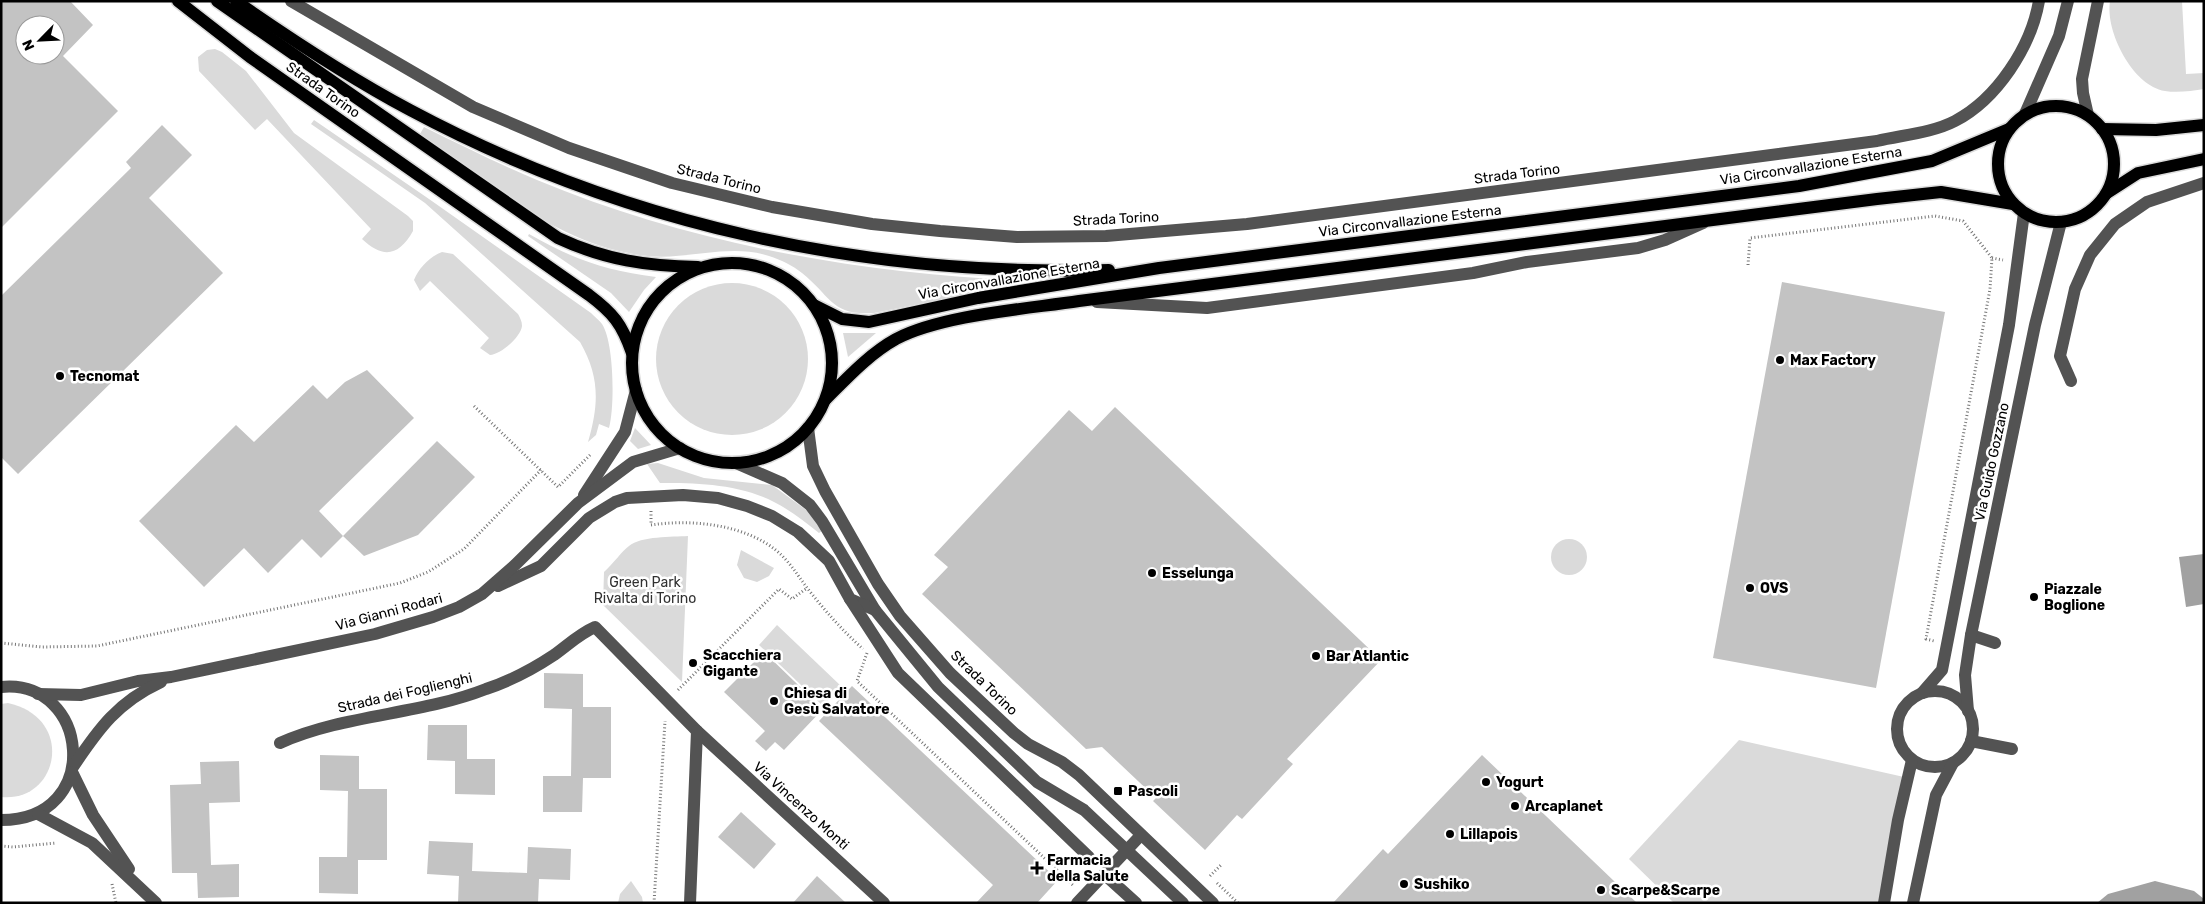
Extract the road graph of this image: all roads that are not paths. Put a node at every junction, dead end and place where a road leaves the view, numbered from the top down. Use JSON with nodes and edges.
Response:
{"nodes":[{"id":1,"x":178,"y":1,"type":"edge"},
{"id":2,"x":217,"y":1,"type":"edge"},
{"id":3,"x":236,"y":1,"type":"edge"},
{"id":4,"x":291,"y":1,"type":"edge"},
{"id":5,"x":2039,"y":1,"type":"edge"},
{"id":6,"x":2068,"y":1,"type":"edge"},
{"id":7,"x":2098,"y":1,"type":"edge"},
{"id":8,"x":2025,"y":114,"type":"junction"},
{"id":9,"x":2088,"y":115,"type":"junction"},
{"id":10,"x":2204,"y":125,"type":"edge"},
{"id":11,"x":2009,"y":129,"type":"junction"},
{"id":12,"x":2102,"y":129,"type":"junction"},
{"id":13,"x":2204,"y":159,"type":"edge"},
{"id":14,"x":2204,"y":183,"type":"edge"},
{"id":15,"x":2107,"y":193,"type":"junction"},
{"id":16,"x":2014,"y":204,"type":"junction"},
{"id":17,"x":2024,"y":214,"type":"junction"},
{"id":18,"x":1714,"y":218,"type":"junction"},
{"id":19,"x":2061,"y":222,"type":"junction"},
{"id":20,"x":701,"y":267,"type":"junction"},
{"id":21,"x":1159,"y":268,"type":"junction"},
{"id":22,"x":1079,"y":300,"type":"junction"},
{"id":23,"x":814,"y":306,"type":"junction"},
{"id":24,"x":632,"y":353,"type":"junction"},
{"id":25,"x":2071,"y":381,"type":"dead end"},
{"id":26,"x":636,"y":390,"type":"junction"},
{"id":27,"x":826,"y":399,"type":"junction"},
{"id":28,"x":808,"y":428,"type":"junction"},
{"id":29,"x":680,"y":448,"type":"junction"},
{"id":30,"x":736,"y":463,"type":"junction"},
{"id":31,"x":578,"y":503,"type":"junction"},
{"id":32,"x":482,"y":594,"type":"junction"},
{"id":33,"x":850,"y":599,"type":"junction"},
{"id":34,"x":875,"y":610,"type":"junction"},
{"id":35,"x":1971,"y":635,"type":"junction"},
{"id":36,"x":1995,"y":643,"type":"dead end"},
{"id":37,"x":171,"y":677,"type":"junction"},
{"id":38,"x":2,"y":686,"type":"edge"},
{"id":39,"x":1922,"y":693,"type":"junction"},
{"id":40,"x":38,"y":694,"type":"junction"},
{"id":41,"x":1968,"y":710,"type":"junction"},
{"id":42,"x":697,"y":731,"type":"junction"},
{"id":43,"x":1971,"y":741,"type":"junction"},
{"id":44,"x":280,"y":743,"type":"dead end"},
{"id":45,"x":2012,"y":749,"type":"dead end"},
{"id":46,"x":1912,"y":760,"type":"junction"},
{"id":47,"x":1953,"y":763,"type":"junction"},
{"id":48,"x":73,"y":770,"type":"junction"},
{"id":49,"x":1037,"y":782,"type":"junction"},
{"id":50,"x":1025,"y":796,"type":"junction"},
{"id":51,"x":38,"y":814,"type":"junction"},
{"id":52,"x":1,"y":820,"type":"edge"},
{"id":53,"x":1141,"y":835,"type":"junction"},
{"id":54,"x":1126,"y":850,"type":"junction"},
{"id":55,"x":1089,"y":857,"type":"dead end"},
{"id":56,"x":1104,"y":874,"type":"junction"},
{"id":57,"x":153,"y":900,"type":"edge"},
{"id":58,"x":690,"y":903,"type":"edge"},
{"id":59,"x":884,"y":903,"type":"edge"},
{"id":60,"x":1077,"y":903,"type":"edge"},
{"id":61,"x":1136,"y":903,"type":"edge"},
{"id":62,"x":1183,"y":903,"type":"edge"},
{"id":63,"x":1213,"y":903,"type":"edge"},
{"id":64,"x":1884,"y":903,"type":"edge"},
{"id":65,"x":1913,"y":903,"type":"edge"}],
"edges":[{"from":1,"to":24,"type":"main road","name":"Strada Torino"},
{"from":2,"to":20,"type":"main road","name":"Strada Torino"},
{"from":3,"to":21,"type":"main road"},
{"from":4,"to":5,"type":"street","name":"Strada Torino"},
{"from":6,"to":8,"type":"street"},
{"from":7,"to":9,"type":"street"},
{"from":8,"to":9,"type":"main road","name":"Via Circonvallazione Esterna"},
{"from":8,"to":11,"type":"main road","name":"Via Circonvallazione Esterna"},
{"from":9,"to":12,"type":"main road","name":"Via Circonvallazione Esterna"},
{"from":10,"to":12,"type":"main road"},
{"from":11,"to":16,"type":"main road","name":"Via Circonvallazione Esterna"},
{"from":11,"to":21,"type":"main road","name":"Via Circonvallazione Esterna"},
{"from":12,"to":15,"type":"main road","name":"Via Circonvallazione Esterna"},
{"from":13,"to":15,"type":"main road","name":"Via Circonvallazione Esterna"},
{"from":14,"to":25,"type":"street"},
{"from":15,"to":19,"type":"main road","name":"Via Circonvallazione Esterna"},
{"from":16,"to":17,"type":"main road","name":"Via Circonvallazione Esterna"},
{"from":16,"to":18,"type":"main road"},
{"from":17,"to":19,"type":"main road","name":"Via Circonvallazione Esterna"},
{"from":17,"to":39,"type":"street","name":"Via Guido Gozzano"},
{"from":18,"to":22,"type":"main road"},
{"from":18,"to":22,"type":"street"},
{"from":19,"to":35,"type":"street","name":"Via Guido Gozzano"},
{"from":20,"to":23,"type":"main road"},
{"from":20,"to":24,"type":"main road"},
{"from":21,"to":23,"type":"main road","name":"Via Circonvallazione Esterna"},
{"from":22,"to":27,"type":"main road"},
{"from":23,"to":27,"type":"main road"},
{"from":24,"to":26,"type":"main road"},
{"from":26,"to":29,"type":"main road"},
{"from":26,"to":31,"type":"street","name":"Via Gianni Rodari"},
{"from":27,"to":28,"type":"main road"},
{"from":28,"to":30,"type":"main road"},
{"from":28,"to":53,"type":"street","name":"Strada Torino"},
{"from":29,"to":30,"type":"main road"},
{"from":29,"to":31,"type":"street","name":"Via Gianni Rodari"},
{"from":30,"to":34,"type":"street"},
{"from":31,"to":32,"type":"street","name":"Via Gianni Rodari"},
{"from":32,"to":33,"type":"street"},
{"from":32,"to":37,"type":"street","name":"Via Gianni Rodari"},
{"from":33,"to":34,"type":"street"},
{"from":33,"to":50,"type":"street"},
{"from":34,"to":49,"type":"street"},
{"from":35,"to":36,"type":"street"},
{"from":35,"to":41,"type":"street","name":"Via Guido Gozzano"},
{"from":37,"to":40,"type":"street","name":"Via Gianni Rodari"},
{"from":37,"to":48,"type":"street","name":"Via Gianni Rodari"},
{"from":38,"to":40,"type":"street"},
{"from":39,"to":41,"type":"street"},
{"from":39,"to":46,"type":"street"},
{"from":40,"to":48,"type":"street"},
{"from":41,"to":43,"type":"street"},
{"from":42,"to":44,"type":"street","name":"Strada dei Foglienghi"},
{"from":42,"to":58,"type":"street"},
{"from":42,"to":59,"type":"street","name":"Via Vincenzo Monti"},
{"from":43,"to":45,"type":"street"},
{"from":43,"to":47,"type":"street"},
{"from":46,"to":47,"type":"street"},
{"from":46,"to":64,"type":"street"},
{"from":47,"to":65,"type":"street"},
{"from":48,"to":51,"type":"street","name":"Via Gianni Rodari"},
{"from":48,"to":57,"type":"street"},
{"from":49,"to":50,"type":"street"},
{"from":49,"to":54,"type":"street"},
{"from":50,"to":55,"type":"street"},
{"from":51,"to":52,"type":"street"},
{"from":51,"to":57,"type":"street"},
{"from":53,"to":54,"type":"street"},
{"from":53,"to":63,"type":"street","name":"Strada Torino"},
{"from":54,"to":56,"type":"street"},
{"from":54,"to":62,"type":"street"},
{"from":56,"to":60,"type":"street"},
{"from":56,"to":61,"type":"street"}]}
